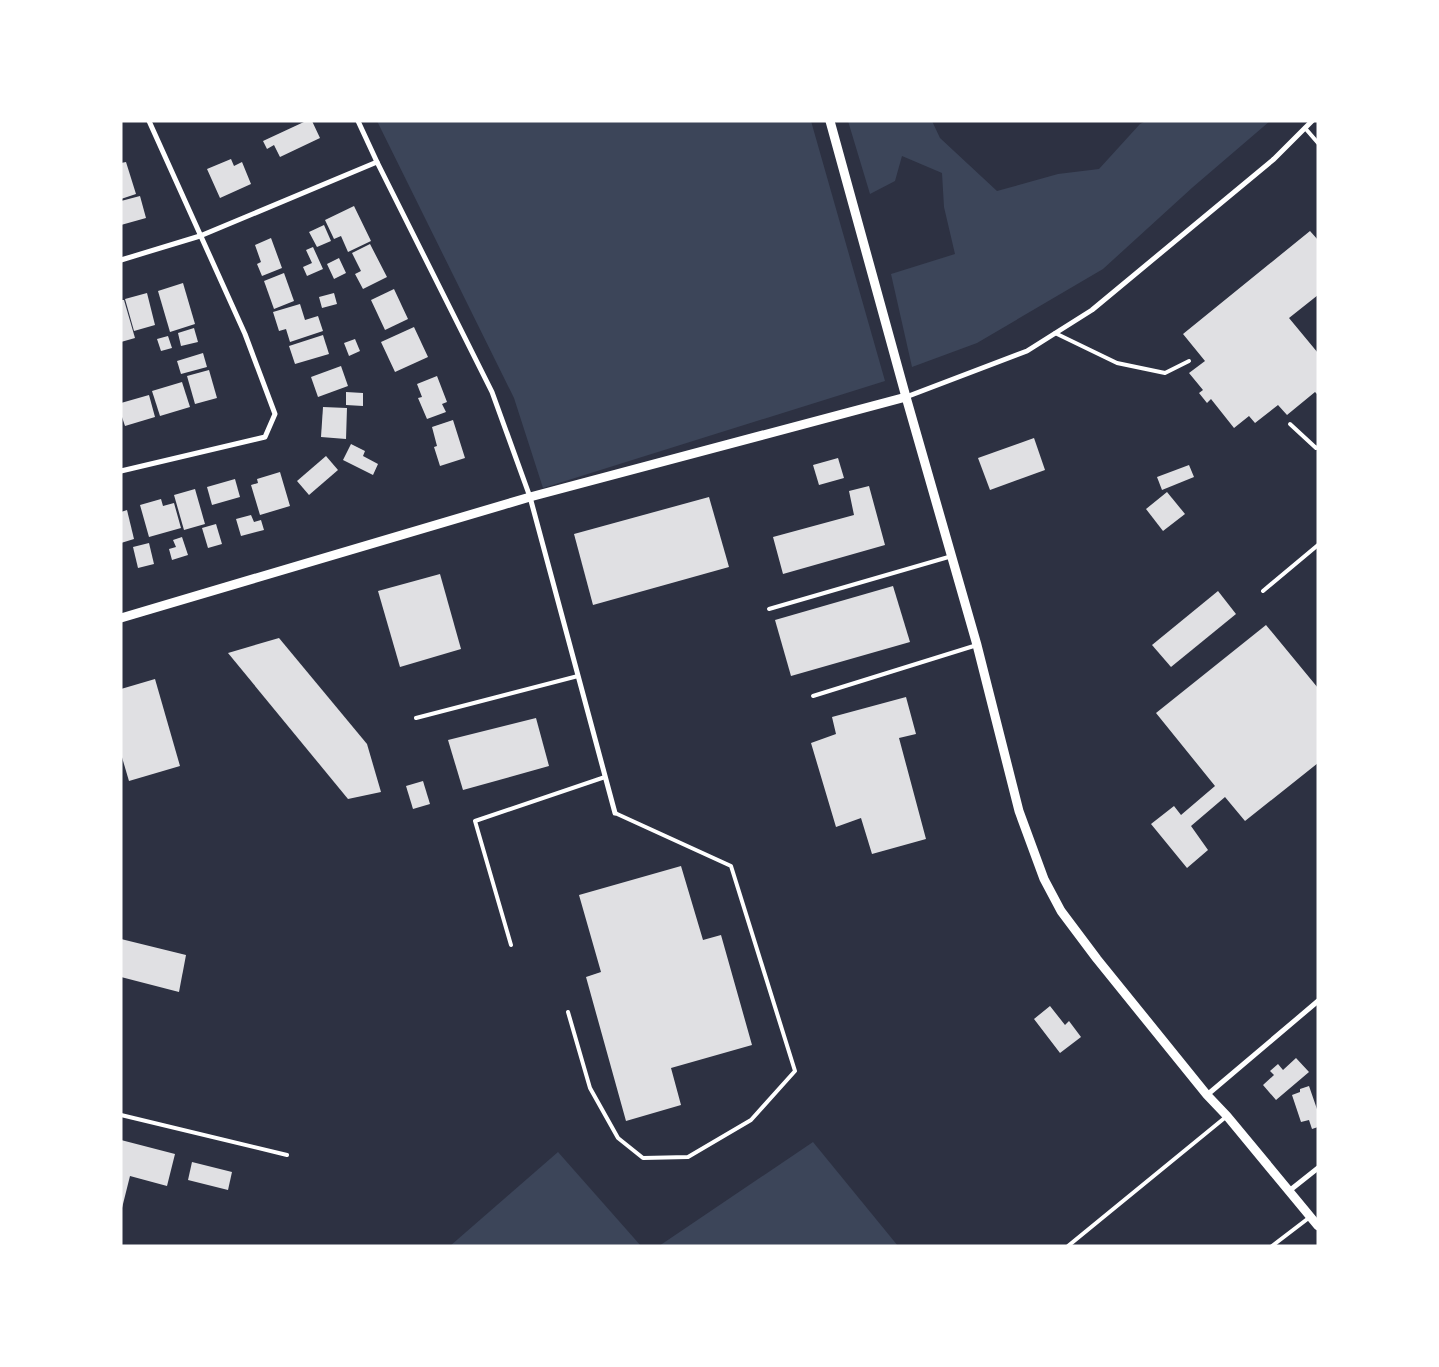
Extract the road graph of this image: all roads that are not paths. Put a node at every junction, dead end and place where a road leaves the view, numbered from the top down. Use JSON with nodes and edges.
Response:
{"nodes":[{"id":1,"x":149,"y":121,"type":"edge"},
{"id":2,"x":358,"y":121,"type":"edge"},
{"id":3,"x":830,"y":121,"type":"edge"},
{"id":4,"x":1312,"y":121,"type":"edge"},
{"id":5,"x":1305,"y":128,"type":"junction"},
{"id":6,"x":1318,"y":143,"type":"edge"},
{"id":7,"x":376,"y":162,"type":"junction"},
{"id":8,"x":200,"y":236,"type":"junction"},
{"id":9,"x":121,"y":260,"type":"edge"},
{"id":10,"x":1055,"y":334,"type":"junction"},
{"id":11,"x":1189,"y":361,"type":"dead end"},
{"id":12,"x":906,"y":397,"type":"junction"},
{"id":13,"x":1290,"y":424,"type":"dead end"},
{"id":14,"x":1318,"y":446,"type":"edge"},
{"id":15,"x":121,"y":471,"type":"edge"},
{"id":16,"x":530,"y":497,"type":"junction"},
{"id":17,"x":1318,"y":546,"type":"edge"},
{"id":18,"x":952,"y":556,"type":"junction"},
{"id":19,"x":1263,"y":591,"type":"dead end"},
{"id":20,"x":769,"y":609,"type":"dead end"},
{"id":21,"x":121,"y":618,"type":"edge"},
{"id":22,"x":978,"y":644,"type":"junction"},
{"id":23,"x":578,"y":676,"type":"junction"},
{"id":24,"x":813,"y":696,"type":"dead end"},
{"id":25,"x":416,"y":718,"type":"dead end"},
{"id":26,"x":605,"y":777,"type":"junction"},
{"id":27,"x":615,"y":813,"type":"joint"},
{"id":28,"x":511,"y":945,"type":"dead end"},
{"id":29,"x":1318,"y":1001,"type":"edge"},
{"id":30,"x":568,"y":1012,"type":"dead end"},
{"id":31,"x":1207,"y":1095,"type":"junction"},
{"id":32,"x":121,"y":1115,"type":"edge"},
{"id":33,"x":1226,"y":1116,"type":"junction"},
{"id":34,"x":286,"y":1155,"type":"dead end"},
{"id":35,"x":1318,"y":1168,"type":"edge"},
{"id":36,"x":1288,"y":1191,"type":"junction"},
{"id":37,"x":1310,"y":1217,"type":"junction"},
{"id":38,"x":1318,"y":1226,"type":"edge"},
{"id":39,"x":1068,"y":1246,"type":"edge"},
{"id":40,"x":1272,"y":1246,"type":"edge"}],
"edges":[{"from":1,"to":8,"type":"street"},
{"from":2,"to":7,"type":"street"},
{"from":3,"to":12,"type":"street"},
{"from":4,"to":5,"type":"street"},
{"from":5,"to":6,"type":"lane"},
{"from":5,"to":10,"type":"street"},
{"from":7,"to":8,"type":"street"},
{"from":7,"to":16,"type":"street"},
{"from":8,"to":9,"type":"street"},
{"from":8,"to":15,"type":"street"},
{"from":10,"to":11,"type":"lane"},
{"from":10,"to":12,"type":"street"},
{"from":12,"to":16,"type":"street"},
{"from":12,"to":18,"type":"street"},
{"from":13,"to":14,"type":"lane"},
{"from":16,"to":21,"type":"street"},
{"from":16,"to":23,"type":"street"},
{"from":17,"to":19,"type":"lane"},
{"from":18,"to":20,"type":"lane"},
{"from":18,"to":22,"type":"street"},
{"from":22,"to":24,"type":"lane"},
{"from":22,"to":31,"type":"street"},
{"from":23,"to":25,"type":"lane"},
{"from":23,"to":26,"type":"street"},
{"from":26,"to":27,"type":"street"},
{"from":26,"to":28,"type":"lane"},
{"from":27,"to":30,"type":"lane"},
{"from":29,"to":31,"type":"street"},
{"from":31,"to":33,"type":"street"},
{"from":32,"to":34,"type":"lane"},
{"from":33,"to":36,"type":"street"},
{"from":33,"to":39,"type":"lane"},
{"from":35,"to":36,"type":"street"},
{"from":36,"to":37,"type":"street"},
{"from":37,"to":38,"type":"street"},
{"from":37,"to":40,"type":"lane"}]}
